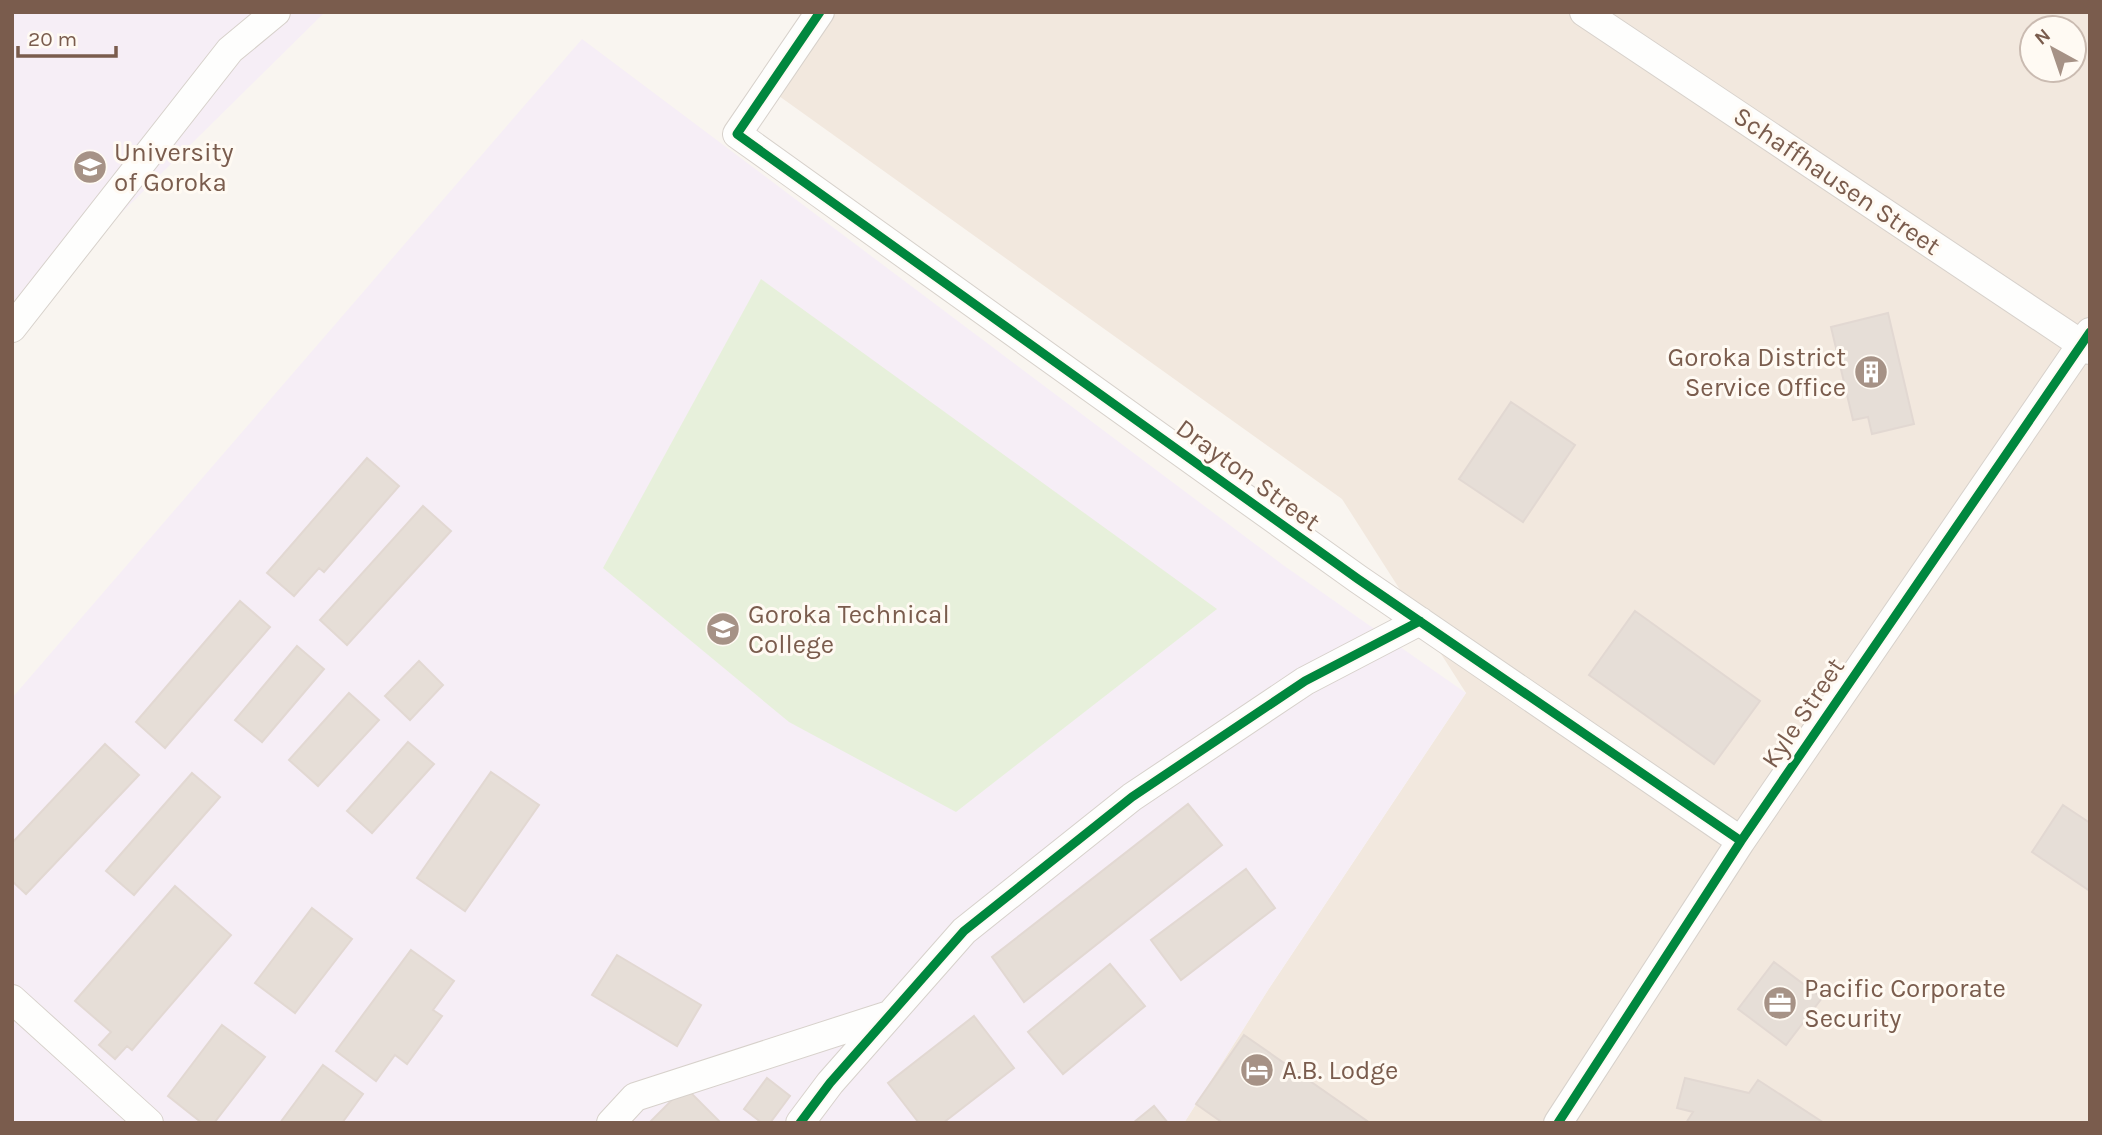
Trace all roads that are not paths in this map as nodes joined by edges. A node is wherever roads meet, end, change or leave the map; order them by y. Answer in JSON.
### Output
{"nodes":[{"id":1,"x":276,"y":12,"type":"edge"},
{"id":2,"x":820,"y":12,"type":"edge"},
{"id":3,"x":1584,"y":12,"type":"edge"},
{"id":4,"x":12,"y":328,"type":"edge"},
{"id":5,"x":2087,"y":342,"type":"edge"},
{"id":6,"x":1420,"y":621,"type":"junction"},
{"id":7,"x":1741,"y":841,"type":"junction"},
{"id":8,"x":12,"y":999,"type":"edge"},
{"id":9,"x":890,"y":1014,"type":"junction"},
{"id":10,"x":149,"y":1123,"type":"edge"},
{"id":11,"x":611,"y":1123,"type":"edge"},
{"id":12,"x":800,"y":1123,"type":"edge"},
{"id":13,"x":1558,"y":1123,"type":"edge"}],
"edges":[{"from":1,"to":4,"type":"street"},
{"from":2,"to":6,"type":"street","name":"Drayton Street"},
{"from":3,"to":5,"type":"street","name":"Schaffhausen Street"},
{"from":5,"to":7,"type":"street","name":"Kyle Street"},
{"from":6,"to":7,"type":"street","name":"Drayton Street"},
{"from":6,"to":9,"type":"street"},
{"from":7,"to":13,"type":"street","name":"Kyle Street"},
{"from":8,"to":10,"type":"street"},
{"from":9,"to":11,"type":"street"},
{"from":9,"to":12,"type":"street"}]}
